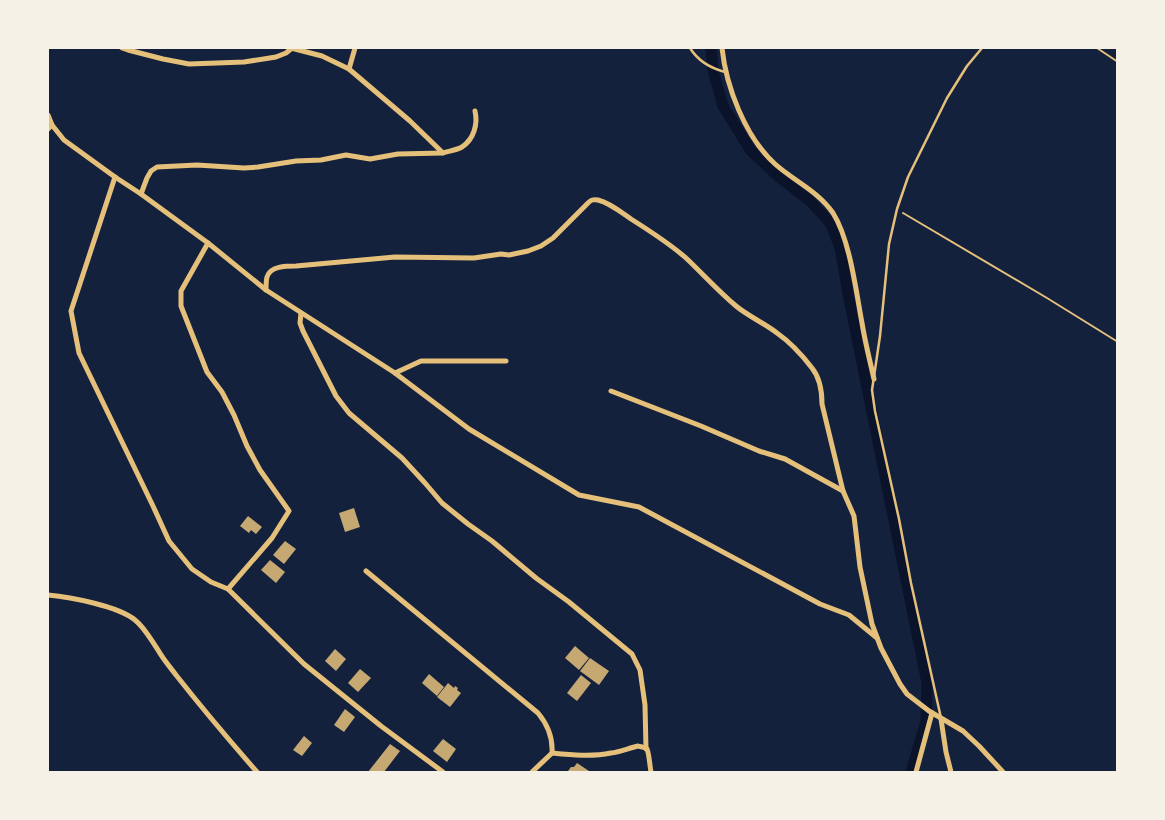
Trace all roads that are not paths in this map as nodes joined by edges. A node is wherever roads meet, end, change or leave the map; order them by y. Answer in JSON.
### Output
{"nodes":[{"id":1,"x":122,"y":48,"type":"edge"},
{"id":2,"x":292,"y":48,"type":"edge"},
{"id":3,"x":355,"y":48,"type":"edge"},
{"id":4,"x":690,"y":48,"type":"edge"},
{"id":5,"x":722,"y":48,"type":"edge"},
{"id":6,"x":982,"y":48,"type":"edge"},
{"id":7,"x":349,"y":69,"type":"junction"},
{"id":8,"x":726,"y":72,"type":"junction"},
{"id":9,"x":475,"y":111,"type":"dead end"},
{"id":10,"x":48,"y":115,"type":"edge"},
{"id":11,"x":50,"y":127,"type":"edge"},
{"id":12,"x":443,"y":152,"type":"junction"},
{"id":13,"x":115,"y":177,"type":"junction"},
{"id":14,"x":142,"y":194,"type":"junction"},
{"id":15,"x":208,"y":243,"type":"junction"},
{"id":16,"x":266,"y":290,"type":"junction"},
{"id":17,"x":301,"y":313,"type":"junction"},
{"id":18,"x":506,"y":361,"type":"dead end"},
{"id":19,"x":395,"y":373,"type":"junction"},
{"id":20,"x":874,"y":379,"type":"junction"},
{"id":21,"x":611,"y":391,"type":"dead end"},
{"id":22,"x":843,"y":492,"type":"junction"},
{"id":23,"x":366,"y":572,"type":"dead end"},
{"id":24,"x":228,"y":589,"type":"junction"},
{"id":25,"x":48,"y":594,"type":"edge"},
{"id":26,"x":878,"y":639,"type":"junction"},
{"id":27,"x":930,"y":712,"type":"junction"},
{"id":28,"x":941,"y":719,"type":"junction"},
{"id":29,"x":646,"y":749,"type":"junction"},
{"id":30,"x":552,"y":753,"type":"junction"},
{"id":31,"x":256,"y":772,"type":"edge"},
{"id":32,"x":443,"y":772,"type":"edge"},
{"id":33,"x":532,"y":772,"type":"edge"},
{"id":34,"x":650,"y":772,"type":"edge"},
{"id":35,"x":916,"y":772,"type":"edge"},
{"id":36,"x":951,"y":772,"type":"edge"},
{"id":37,"x":1003,"y":772,"type":"edge"}],
"edges":[{"from":1,"to":2,"type":"street"},
{"from":2,"to":7,"type":"street"},
{"from":3,"to":7,"type":"street"},
{"from":4,"to":8,"type":"lane"},
{"from":5,"to":8,"type":"street"},
{"from":6,"to":20,"type":"lane"},
{"from":7,"to":12,"type":"street"},
{"from":8,"to":20,"type":"street"},
{"from":9,"to":12,"type":"street"},
{"from":10,"to":11,"type":"street"},
{"from":11,"to":13,"type":"street"},
{"from":12,"to":14,"type":"street"},
{"from":13,"to":14,"type":"street"},
{"from":13,"to":24,"type":"street"},
{"from":14,"to":15,"type":"street"},
{"from":15,"to":16,"type":"street"},
{"from":15,"to":24,"type":"street"},
{"from":16,"to":17,"type":"street"},
{"from":16,"to":22,"type":"street"},
{"from":17,"to":19,"type":"street"},
{"from":17,"to":29,"type":"street"},
{"from":18,"to":19,"type":"street"},
{"from":19,"to":26,"type":"street"},
{"from":20,"to":28,"type":"lane"},
{"from":21,"to":22,"type":"street"},
{"from":22,"to":26,"type":"street"},
{"from":23,"to":30,"type":"street"},
{"from":24,"to":32,"type":"street"},
{"from":25,"to":31,"type":"street"},
{"from":26,"to":27,"type":"street"},
{"from":27,"to":28,"type":"street"},
{"from":27,"to":35,"type":"street"},
{"from":28,"to":36,"type":"street"},
{"from":28,"to":37,"type":"street"},
{"from":29,"to":30,"type":"street"},
{"from":29,"to":34,"type":"street"},
{"from":30,"to":33,"type":"street"}]}
